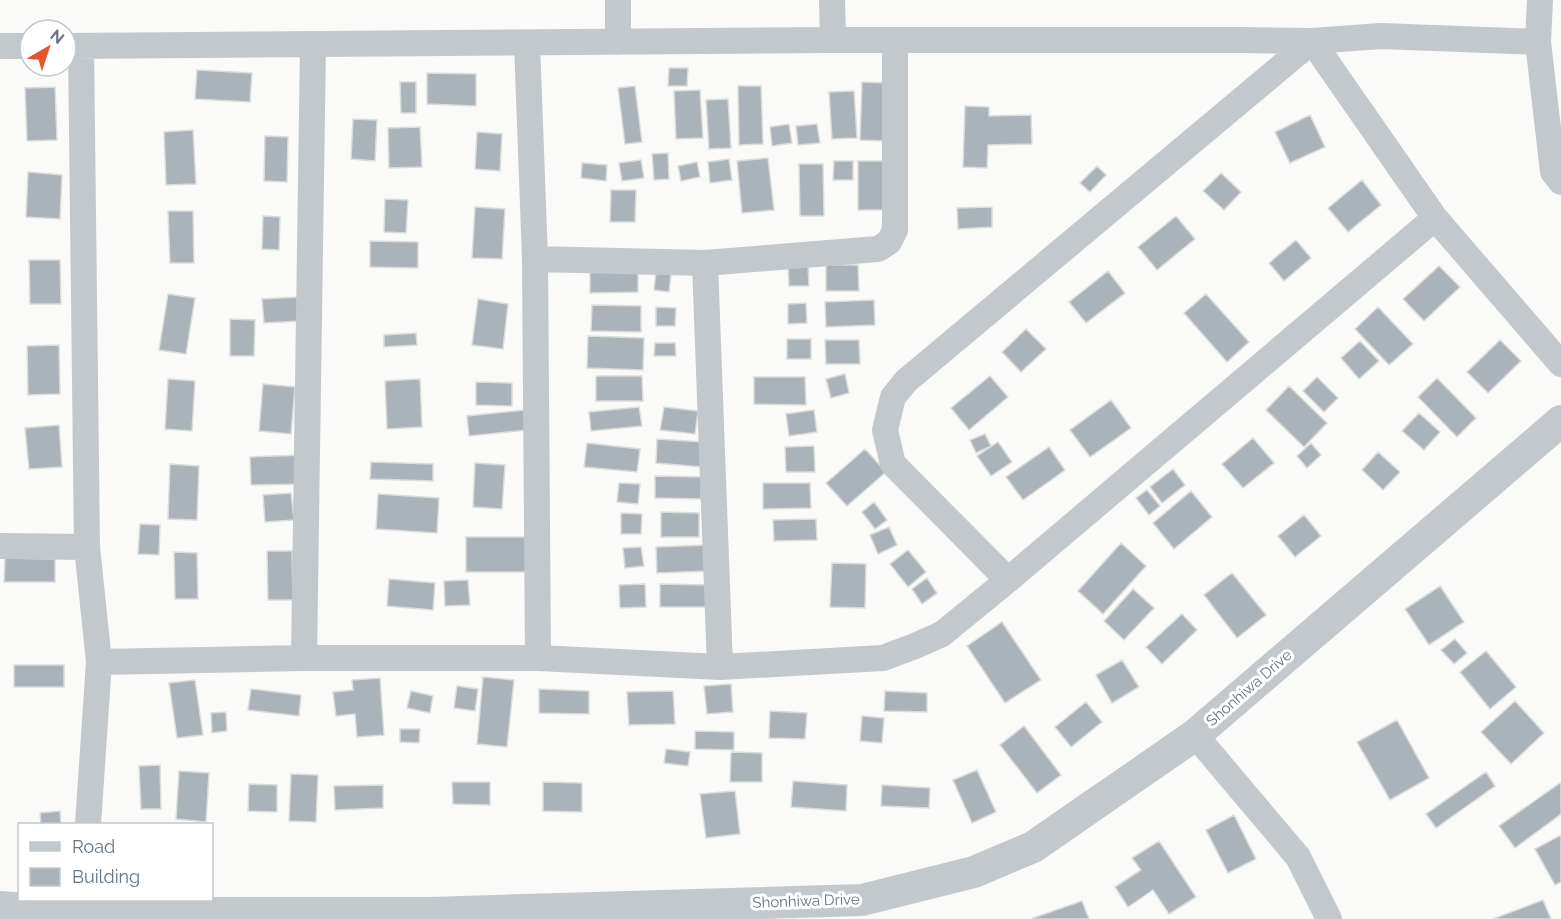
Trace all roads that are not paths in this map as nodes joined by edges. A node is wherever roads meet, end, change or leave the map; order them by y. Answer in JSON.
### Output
{"nodes":[{"id":1,"x":618,"y":0,"type":"edge"},
{"id":2,"x":832,"y":0,"type":"edge"},
{"id":3,"x":1547,"y":7,"type":"edge"},
{"id":4,"x":833,"y":40,"type":"junction"},
{"id":5,"x":896,"y":41,"type":"junction"},
{"id":6,"x":1312,"y":41,"type":"junction"},
{"id":7,"x":618,"y":42,"type":"junction"},
{"id":8,"x":1538,"y":42,"type":"junction"},
{"id":9,"x":527,"y":43,"type":"junction"},
{"id":10,"x":313,"y":44,"type":"junction"},
{"id":11,"x":0,"y":46,"type":"edge"},
{"id":12,"x":18,"y":46,"type":"edge"},
{"id":13,"x":78,"y":46,"type":"edge"},
{"id":14,"x":75,"y":78,"type":"edge"},
{"id":15,"x":1561,"y":182,"type":"edge"},
{"id":16,"x":1435,"y":218,"type":"junction"},
{"id":17,"x":534,"y":260,"type":"junction"},
{"id":18,"x":705,"y":263,"type":"junction"},
{"id":19,"x":1561,"y":364,"type":"edge"},
{"id":20,"x":1561,"y":421,"type":"edge"},
{"id":21,"x":0,"y":546,"type":"edge"},
{"id":22,"x":87,"y":547,"type":"junction"},
{"id":23,"x":1008,"y":580,"type":"junction"},
{"id":24,"x":303,"y":657,"type":"junction"},
{"id":25,"x":538,"y":658,"type":"junction"},
{"id":26,"x":99,"y":662,"type":"junction"},
{"id":27,"x":720,"y":667,"type":"junction"},
{"id":28,"x":1195,"y":735,"type":"junction"},
{"id":29,"x":88,"y":823,"type":"edge"},
{"id":30,"x":82,"y":906,"type":"edge"},
{"id":31,"x":0,"y":907,"type":"edge"},
{"id":32,"x":429,"y":916,"type":"edge"},
{"id":33,"x":1329,"y":919,"type":"edge"}],
"edges":[{"from":1,"to":7,"type":"street"},
{"from":2,"to":4,"type":"street"},
{"from":3,"to":8,"type":"street"},
{"from":4,"to":5,"type":"street"},
{"from":4,"to":7,"type":"street"},
{"from":5,"to":6,"type":"street"},
{"from":5,"to":18,"type":"street"},
{"from":6,"to":8,"type":"street"},
{"from":6,"to":16,"type":"street"},
{"from":6,"to":23,"type":"street"},
{"from":7,"to":9,"type":"street"},
{"from":8,"to":15,"type":"street"},
{"from":9,"to":10,"type":"street"},
{"from":9,"to":17,"type":"street"},
{"from":10,"to":13,"type":"street"},
{"from":10,"to":24,"type":"street"},
{"from":11,"to":12,"type":"street"},
{"from":14,"to":22,"type":"street"},
{"from":16,"to":19,"type":"street"},
{"from":16,"to":23,"type":"street"},
{"from":17,"to":18,"type":"street"},
{"from":17,"to":25,"type":"street"},
{"from":18,"to":27,"type":"street"},
{"from":20,"to":28,"type":"street","name":"Shonhiwa Drive"},
{"from":21,"to":22,"type":"street"},
{"from":22,"to":26,"type":"street"},
{"from":23,"to":27,"type":"street"},
{"from":24,"to":25,"type":"street"},
{"from":24,"to":26,"type":"street"},
{"from":25,"to":27,"type":"street"},
{"from":26,"to":29,"type":"street"},
{"from":28,"to":32,"type":"street","name":"Shonhiwa Drive"},
{"from":28,"to":33,"type":"street"},
{"from":30,"to":31,"type":"street","name":"Shonhiwa Drive"},
{"from":30,"to":32,"type":"street","name":"Shonhiwa Drive"}]}
